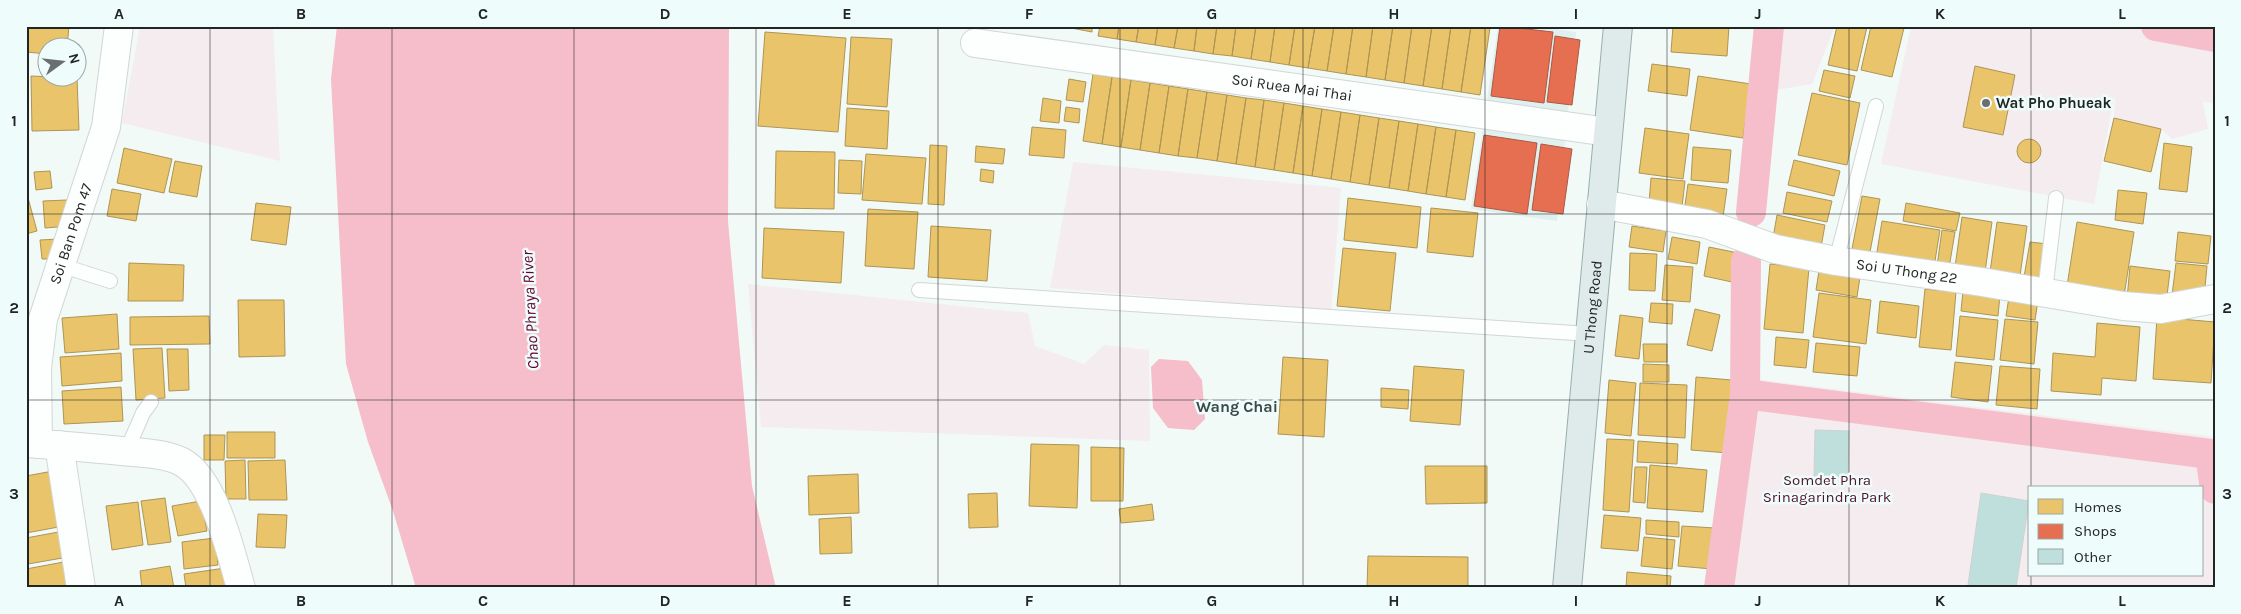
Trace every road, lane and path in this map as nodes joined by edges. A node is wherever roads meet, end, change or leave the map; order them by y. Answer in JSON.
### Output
{"nodes":[{"id":1,"x":119,"y":26,"type":"edge"},
{"id":2,"x":1618,"y":26,"type":"edge"},
{"id":3,"x":975,"y":43,"type":"dead end"},
{"id":4,"x":1876,"y":106,"type":"dead end"},
{"id":5,"x":1608,"y":132,"type":"junction"},
{"id":6,"x":2056,"y":198,"type":"dead end"},
{"id":7,"x":1602,"y":204,"type":"junction"},
{"id":8,"x":1836,"y":261,"type":"junction"},
{"id":9,"x":60,"y":265,"type":"junction"},
{"id":10,"x":110,"y":280,"type":"dead end"},
{"id":11,"x":919,"y":290,"type":"dead end"},
{"id":12,"x":2045,"y":292,"type":"junction"},
{"id":13,"x":2215,"y":299,"type":"edge"},
{"id":14,"x":1590,"y":334,"type":"junction"},
{"id":15,"x":151,"y":402,"type":"dead end"},
{"id":16,"x":41,"y":444,"type":"edge"},
{"id":17,"x":126,"y":452,"type":"junction"},
{"id":18,"x":81,"y":588,"type":"edge"},
{"id":19,"x":241,"y":588,"type":"edge"},
{"id":20,"x":1567,"y":588,"type":"edge"}],
"edges":[{"from":1,"to":9,"type":"street","name":"Soi Ban Pom 47"},
{"from":2,"to":5,"type":"main road","name":"U Thong Road"},
{"from":3,"to":5,"type":"street","name":"Soi Ruea Mai Thai"},
{"from":4,"to":8,"type":"lane"},
{"from":5,"to":7,"type":"main road","name":"U Thong Road"},
{"from":6,"to":12,"type":"lane"},
{"from":7,"to":8,"type":"street","name":"Soi U Thong 22"},
{"from":7,"to":14,"type":"main road","name":"U Thong Road"},
{"from":8,"to":12,"type":"street","name":"Soi U Thong 22"},
{"from":9,"to":10,"type":"lane"},
{"from":9,"to":16,"type":"street","name":"Soi Ban Pom 47"},
{"from":11,"to":14,"type":"lane"},
{"from":12,"to":13,"type":"street","name":"Soi U Thong 22"},
{"from":14,"to":20,"type":"main road","name":"U Thong Road"},
{"from":15,"to":17,"type":"lane"},
{"from":16,"to":17,"type":"street"},
{"from":16,"to":18,"type":"street","name":"Soi Ban Pom 47"},
{"from":17,"to":19,"type":"street"}]}
